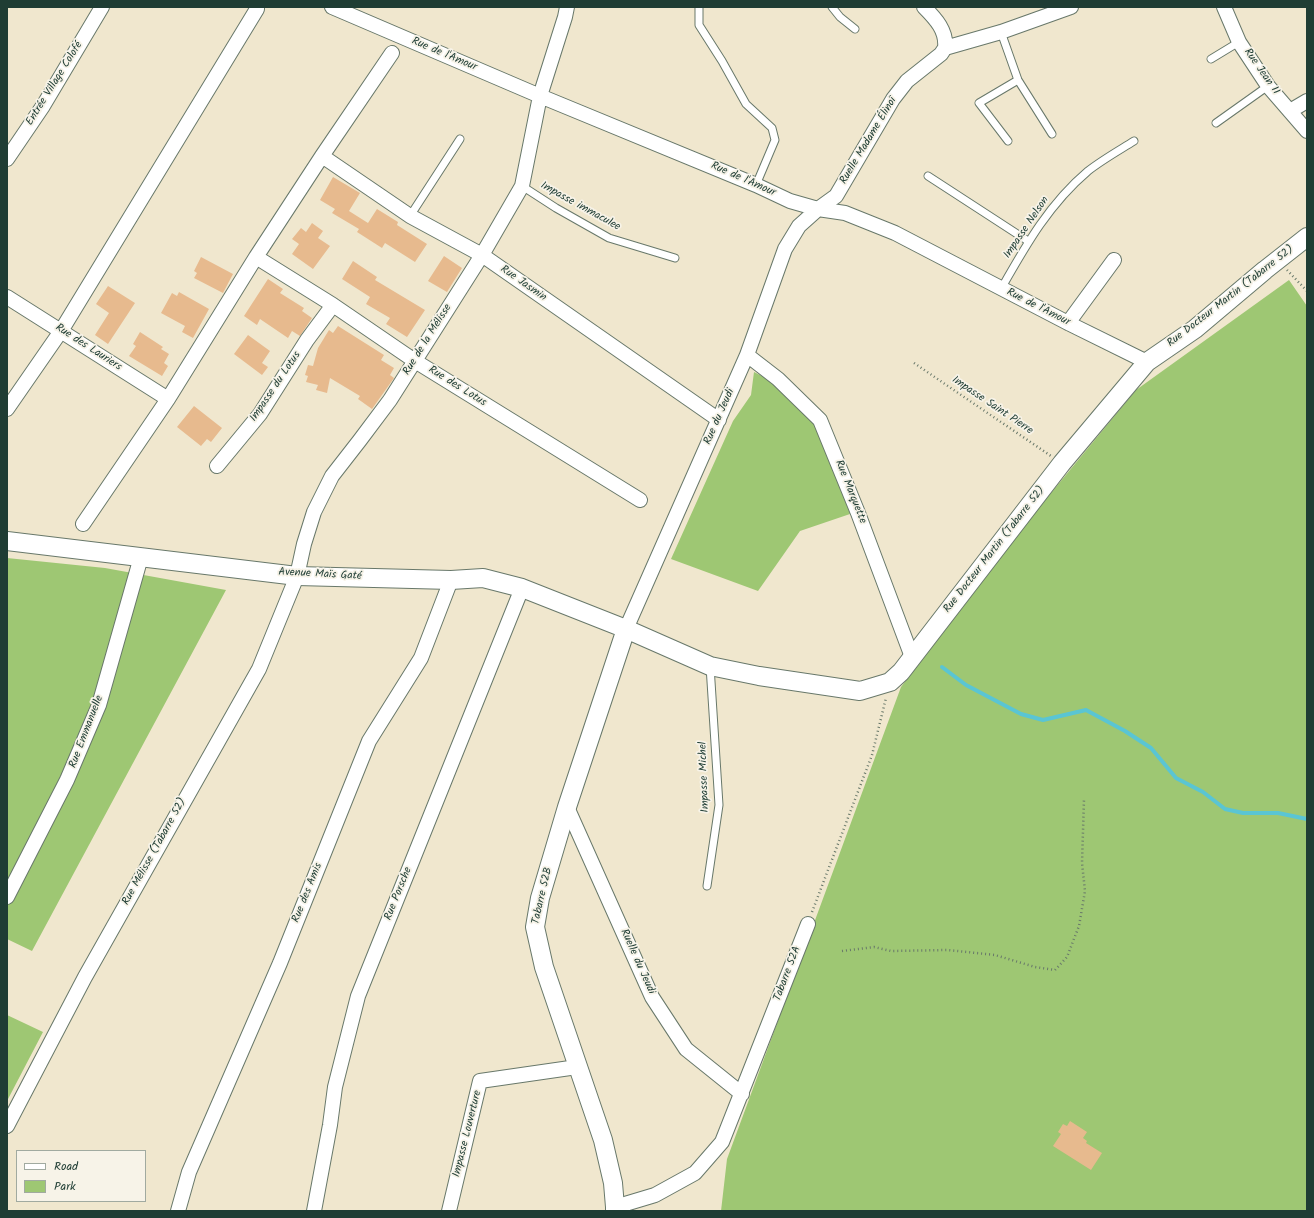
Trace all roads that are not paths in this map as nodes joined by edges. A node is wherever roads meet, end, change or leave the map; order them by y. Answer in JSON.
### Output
{"nodes":[{"id":1,"x":102,"y":7,"type":"edge"},
{"id":2,"x":332,"y":7,"type":"edge"},
{"id":3,"x":567,"y":7,"type":"edge"},
{"id":4,"x":699,"y":7,"type":"edge"},
{"id":5,"x":832,"y":7,"type":"edge"},
{"id":6,"x":924,"y":7,"type":"edge"},
{"id":7,"x":1071,"y":7,"type":"edge"},
{"id":8,"x":1224,"y":7,"type":"edge"},
{"id":9,"x":257,"y":8,"type":"dead end"},
{"id":10,"x":855,"y":29,"type":"dead end"},
{"id":11,"x":1001,"y":32,"type":"junction"},
{"id":12,"x":1240,"y":42,"type":"junction"},
{"id":13,"x":945,"y":48,"type":"junction"},
{"id":14,"x":392,"y":52,"type":"dead end"},
{"id":15,"x":1211,"y":59,"type":"dead end"},
{"id":16,"x":1018,"y":80,"type":"junction"},
{"id":17,"x":1268,"y":86,"type":"junction"},
{"id":18,"x":540,"y":96,"type":"junction"},
{"id":19,"x":1307,"y":101,"type":"edge"},
{"id":20,"x":1290,"y":111,"type":"junction"},
{"id":21,"x":1216,"y":123,"type":"dead end"},
{"id":22,"x":1307,"y":132,"type":"edge"},
{"id":23,"x":1052,"y":134,"type":"dead end"},
{"id":24,"x":460,"y":140,"type":"dead end"},
{"id":25,"x":1008,"y":141,"type":"dead end"},
{"id":26,"x":1134,"y":141,"type":"dead end"},
{"id":27,"x":322,"y":156,"type":"junction"},
{"id":28,"x":7,"y":159,"type":"edge"},
{"id":29,"x":928,"y":176,"type":"dead end"},
{"id":30,"x":756,"y":185,"type":"junction"},
{"id":31,"x":522,"y":186,"type":"junction"},
{"id":32,"x":818,"y":209,"type":"junction"},
{"id":33,"x":410,"y":216,"type":"junction"},
{"id":34,"x":1307,"y":237,"type":"edge"},
{"id":35,"x":1028,"y":241,"type":"junction"},
{"id":36,"x":482,"y":255,"type":"junction"},
{"id":37,"x":256,"y":257,"type":"junction"},
{"id":38,"x":675,"y":258,"type":"dead end"},
{"id":39,"x":1114,"y":260,"type":"dead end"},
{"id":40,"x":1001,"y":289,"type":"junction"},
{"id":41,"x":7,"y":297,"type":"edge"},
{"id":42,"x":333,"y":305,"type":"junction"},
{"id":43,"x":1068,"y":323,"type":"junction"},
{"id":44,"x":61,"y":330,"type":"junction"},
{"id":45,"x":747,"y":355,"type":"junction"},
{"id":46,"x":415,"y":361,"type":"junction"},
{"id":47,"x":1147,"y":362,"type":"junction"},
{"id":48,"x":168,"y":400,"type":"junction"},
{"id":49,"x":7,"y":409,"type":"edge"},
{"id":50,"x":719,"y":420,"type":"junction"},
{"id":51,"x":217,"y":466,"type":"dead end"},
{"id":52,"x":640,"y":500,"type":"dead end"},
{"id":53,"x":83,"y":524,"type":"dead end"},
{"id":54,"x":7,"y":541,"type":"edge"},
{"id":55,"x":141,"y":557,"type":"junction"},
{"id":56,"x":297,"y":576,"type":"junction"},
{"id":57,"x":451,"y":580,"type":"junction"},
{"id":58,"x":522,"y":588,"type":"junction"},
{"id":59,"x":626,"y":629,"type":"junction"},
{"id":60,"x":912,"y":656,"type":"junction"},
{"id":61,"x":710,"y":666,"type":"junction"},
{"id":62,"x":567,"y":807,"type":"junction"},
{"id":63,"x":707,"y":886,"type":"dead end"},
{"id":64,"x":7,"y":897,"type":"edge"},
{"id":65,"x":808,"y":924,"type":"road end"},
{"id":66,"x":577,"y":1067,"type":"junction"},
{"id":67,"x":742,"y":1094,"type":"junction"},
{"id":68,"x":7,"y":1126,"type":"edge"},
{"id":69,"x":615,"y":1209,"type":"edge"},
{"id":70,"x":178,"y":1211,"type":"edge"},
{"id":71,"x":314,"y":1211,"type":"edge"},
{"id":72,"x":449,"y":1211,"type":"edge"}],
"edges":[{"from":1,"to":28,"type":"street","name":"Entrée Village Colofé"},
{"from":2,"to":18,"type":"street","name":"Rue de l'Amour"},
{"from":3,"to":18,"type":"street","name":"Rue de la Mélisse"},
{"from":4,"to":30,"type":"lane"},
{"from":5,"to":10,"type":"lane"},
{"from":6,"to":13,"type":"street"},
{"from":7,"to":11,"type":"street","name":"Ruelle Madame Élinoï"},
{"from":8,"to":12,"type":"street","name":"Rue Jean II"},
{"from":9,"to":44,"type":"street"},
{"from":11,"to":13,"type":"street","name":"Ruelle Madame Élinoï"},
{"from":11,"to":16,"type":"lane"},
{"from":12,"to":15,"type":"lane"},
{"from":12,"to":17,"type":"street","name":"Rue Jean II"},
{"from":13,"to":32,"type":"street","name":"Ruelle Madame Élinoï"},
{"from":14,"to":27,"type":"street"},
{"from":16,"to":23,"type":"lane"},
{"from":16,"to":25,"type":"lane"},
{"from":17,"to":20,"type":"street","name":"Rue Jean II"},
{"from":17,"to":21,"type":"lane"},
{"from":18,"to":30,"type":"street","name":"Rue de l'Amour"},
{"from":18,"to":31,"type":"street","name":"Rue de la Mélisse"},
{"from":19,"to":20,"type":"street"},
{"from":20,"to":22,"type":"street","name":"Rue Jean II"},
{"from":24,"to":33,"type":"lane"},
{"from":26,"to":35,"type":"lane","name":"Impasse Nelson"},
{"from":27,"to":33,"type":"street","name":"Rue Jasmin"},
{"from":27,"to":37,"type":"street"},
{"from":29,"to":35,"type":"lane"},
{"from":30,"to":32,"type":"street","name":"Rue de l'Amour"},
{"from":31,"to":36,"type":"street","name":"Rue de la Mélisse"},
{"from":31,"to":38,"type":"lane","name":"Impasse immaculee"},
{"from":32,"to":40,"type":"street","name":"Rue de l'Amour"},
{"from":32,"to":45,"type":"street","name":"Rue du Jeudi"},
{"from":33,"to":36,"type":"street","name":"Rue Jasmin"},
{"from":34,"to":47,"type":"street","name":"Rue Docteur Martin (Tabarre 52)"},
{"from":35,"to":40,"type":"lane","name":"Impasse Nelson"},
{"from":36,"to":46,"type":"street","name":"Rue de la Mélisse"},
{"from":36,"to":50,"type":"street","name":"Rue Jasmin"},
{"from":37,"to":42,"type":"street","name":"Rue des Lotus"},
{"from":37,"to":48,"type":"street"},
{"from":39,"to":43,"type":"street"},
{"from":40,"to":43,"type":"street","name":"Rue de l'Amour"},
{"from":41,"to":44,"type":"street","name":"Rue des Lauriers"},
{"from":42,"to":46,"type":"street","name":"Rue des Lotus"},
{"from":42,"to":51,"type":"street","name":"Impasse du Lotus"},
{"from":43,"to":47,"type":"street","name":"Rue de l'Amour"},
{"from":44,"to":48,"type":"street","name":"Rue des Lauriers"},
{"from":44,"to":49,"type":"street"},
{"from":45,"to":50,"type":"street","name":"Rue du Jeudi"},
{"from":45,"to":60,"type":"street","name":"Rue Marquette"},
{"from":46,"to":52,"type":"street","name":"Rue des Lotus"},
{"from":46,"to":56,"type":"street","name":"Rue de la Mélisse"},
{"from":47,"to":60,"type":"street","name":"Rue Docteur Martin (Tabarre 52)"},
{"from":48,"to":53,"type":"street"},
{"from":50,"to":59,"type":"street","name":"Rue du Jeudi"},
{"from":54,"to":55,"type":"street","name":"Avenue Maïs Gaté"},
{"from":55,"to":56,"type":"street","name":"Avenue Maïs Gaté"},
{"from":55,"to":64,"type":"street","name":"Rue Emmanuelle"},
{"from":56,"to":57,"type":"street","name":"Avenue Maïs Gaté"},
{"from":56,"to":68,"type":"street","name":"Rue Mélisse (Tabarre 52)"},
{"from":57,"to":58,"type":"street","name":"Avenue Maïs Gaté"},
{"from":57,"to":70,"type":"street","name":"Rue des Amis"},
{"from":58,"to":59,"type":"street","name":"Avenue Maïs Gaté"},
{"from":58,"to":71,"type":"street","name":"Rue Porsche"},
{"from":59,"to":61,"type":"street","name":"Rue Docteur Martin (Tabarre 52)"},
{"from":59,"to":62,"type":"street","name":"Tabarre 52B"},
{"from":60,"to":61,"type":"street","name":"Rue Docteur Martin (Tabarre 52)"},
{"from":61,"to":63,"type":"lane","name":"Impasse Michel"},
{"from":62,"to":66,"type":"street","name":"Tabarre 52B"},
{"from":62,"to":67,"type":"street","name":"Ruelle du Jeudi"},
{"from":65,"to":67,"type":"street","name":"Tabarre 52A"},
{"from":66,"to":69,"type":"street","name":"Tabarre 52B"},
{"from":66,"to":72,"type":"street","name":"Impasse Louverture"},
{"from":67,"to":69,"type":"street","name":"Tabarre 52A"}]}
